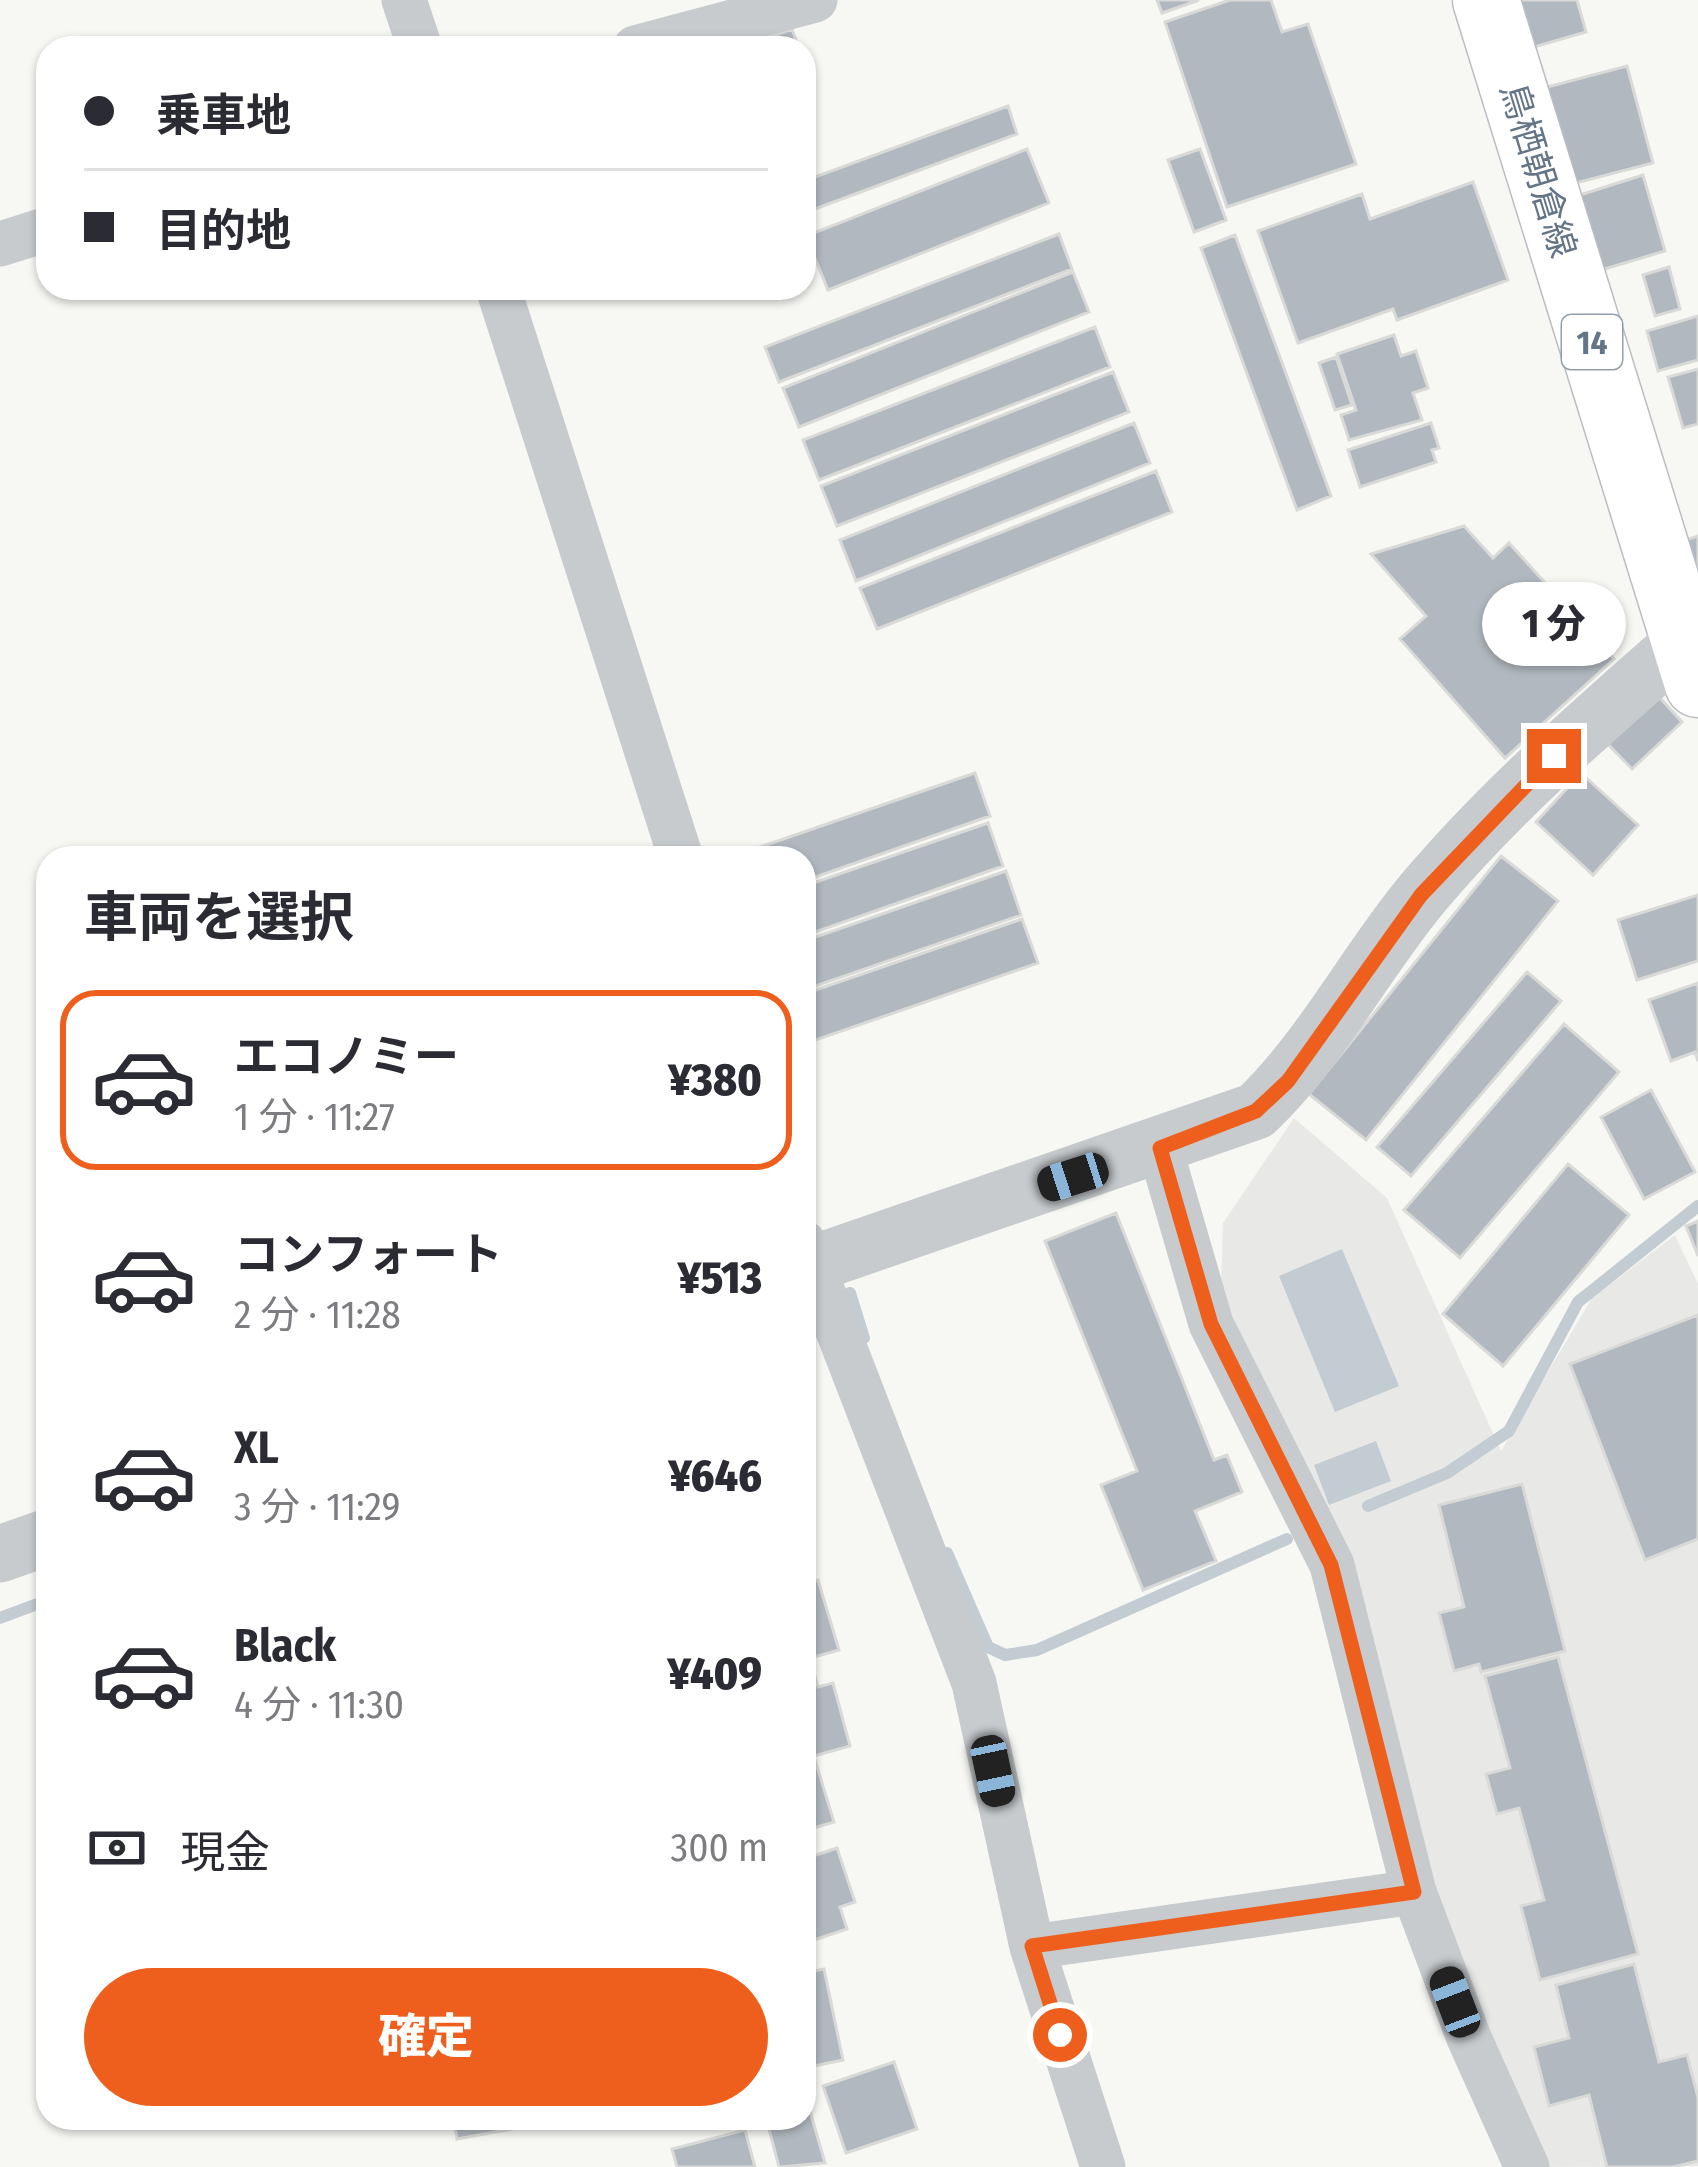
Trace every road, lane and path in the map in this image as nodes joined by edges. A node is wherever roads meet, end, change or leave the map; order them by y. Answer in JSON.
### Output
{"nodes":[{"id":1,"x":404,"y":0,"type":"edge"},
{"id":2,"x":815,"y":0,"type":"edge"},
{"id":3,"x":1486,"y":0,"type":"edge"},
{"id":4,"x":725,"y":10,"type":"edge"},
{"id":5,"x":416,"y":36,"type":"edge"},
{"id":6,"x":663,"y":36,"type":"edge"},
{"id":7,"x":36,"y":233,"type":"edge"},
{"id":8,"x":0,"y":244,"type":"edge"},
{"id":9,"x":502,"y":300,"type":"edge"},
{"id":10,"x":1691,"y":662,"type":"edge"},
{"id":11,"x":677,"y":846,"type":"edge"},
{"id":12,"x":1160,"y":1148,"type":"junction"},
{"id":13,"x":816,"y":1255,"type":"edge"},
{"id":14,"x":816,"y":1283,"type":"edge"},
{"id":15,"x":36,"y":1541,"type":"edge"},
{"id":16,"x":0,"y":1554,"type":"edge"},
{"id":17,"x":1414,"y":1892,"type":"junction"},
{"id":18,"x":1032,"y":1946,"type":"junction"},
{"id":19,"x":1103,"y":2167,"type":"edge"},
{"id":20,"x":1528,"y":2167,"type":"edge"}],
"edges":[{"from":1,"to":5,"type":"street"},
{"from":2,"to":4,"type":"street"},
{"from":3,"to":10,"type":"main road","name":"鳥栖朝倉線","number":"14"},
{"from":4,"to":6,"type":"street"},
{"from":7,"to":8,"type":"street"},
{"from":9,"to":11,"type":"street"},
{"from":10,"to":12,"type":"street"},
{"from":12,"to":13,"type":"street"},
{"from":12,"to":17,"type":"street"},
{"from":14,"to":18,"type":"street"},
{"from":15,"to":16,"type":"street"},
{"from":17,"to":18,"type":"street"},
{"from":17,"to":20,"type":"street"},
{"from":18,"to":19,"type":"street"}]}
